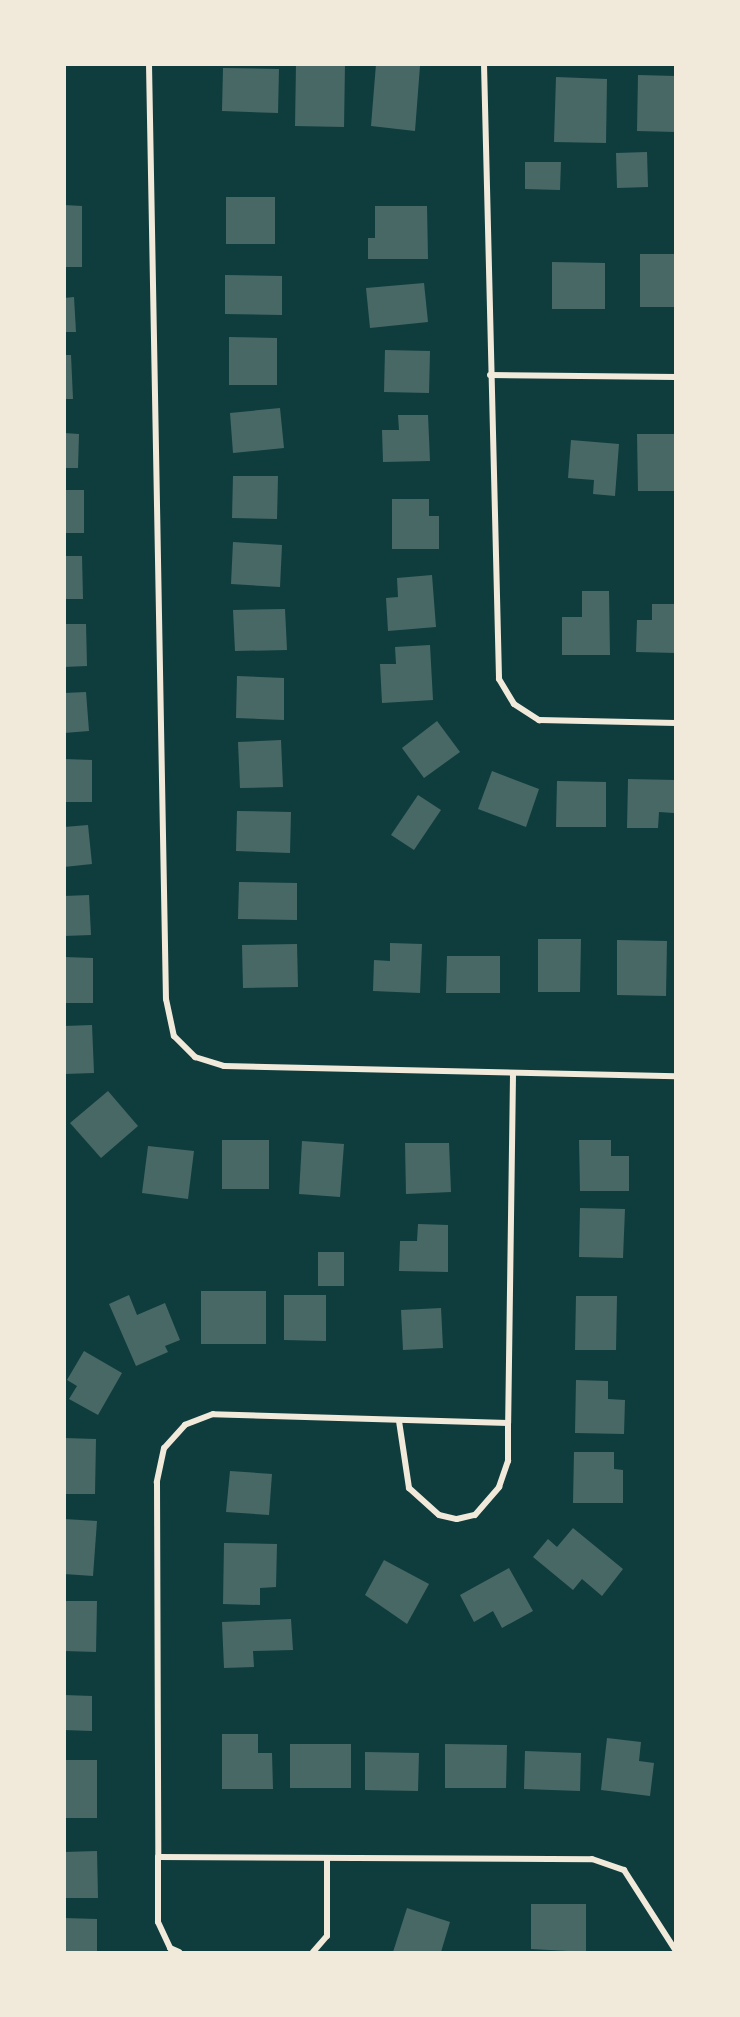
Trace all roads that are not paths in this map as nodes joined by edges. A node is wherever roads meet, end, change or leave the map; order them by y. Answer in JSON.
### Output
{"nodes":[{"id":1,"x":149,"y":64,"type":"edge"},
{"id":2,"x":483,"y":64,"type":"edge"},
{"id":3,"x":490,"y":375,"type":"junction"},
{"id":4,"x":675,"y":377,"type":"edge"},
{"id":5,"x":675,"y":723,"type":"edge"},
{"id":6,"x":513,"y":1075,"type":"junction"},
{"id":7,"x":675,"y":1076,"type":"edge"},
{"id":8,"x":399,"y":1421,"type":"junction"},
{"id":9,"x":508,"y":1423,"type":"junction"},
{"id":10,"x":158,"y":1857,"type":"junction"},
{"id":11,"x":327,"y":1860,"type":"junction"},
{"id":12,"x":675,"y":1951,"type":"edge"},
{"id":13,"x":179,"y":1953,"type":"edge"},
{"id":14,"x":313,"y":1953,"type":"edge"}],
"edges":[{"from":1,"to":6,"type":"street"},
{"from":2,"to":3,"type":"street"},
{"from":3,"to":4,"type":"street"},
{"from":3,"to":5,"type":"street"},
{"from":6,"to":7,"type":"street"},
{"from":6,"to":9,"type":"street"},
{"from":8,"to":9,"type":"street"},
{"from":8,"to":9,"type":"street"},
{"from":8,"to":10,"type":"street"},
{"from":10,"to":11,"type":"street"},
{"from":10,"to":13,"type":"street"},
{"from":11,"to":12,"type":"street"},
{"from":11,"to":14,"type":"street"}]}
